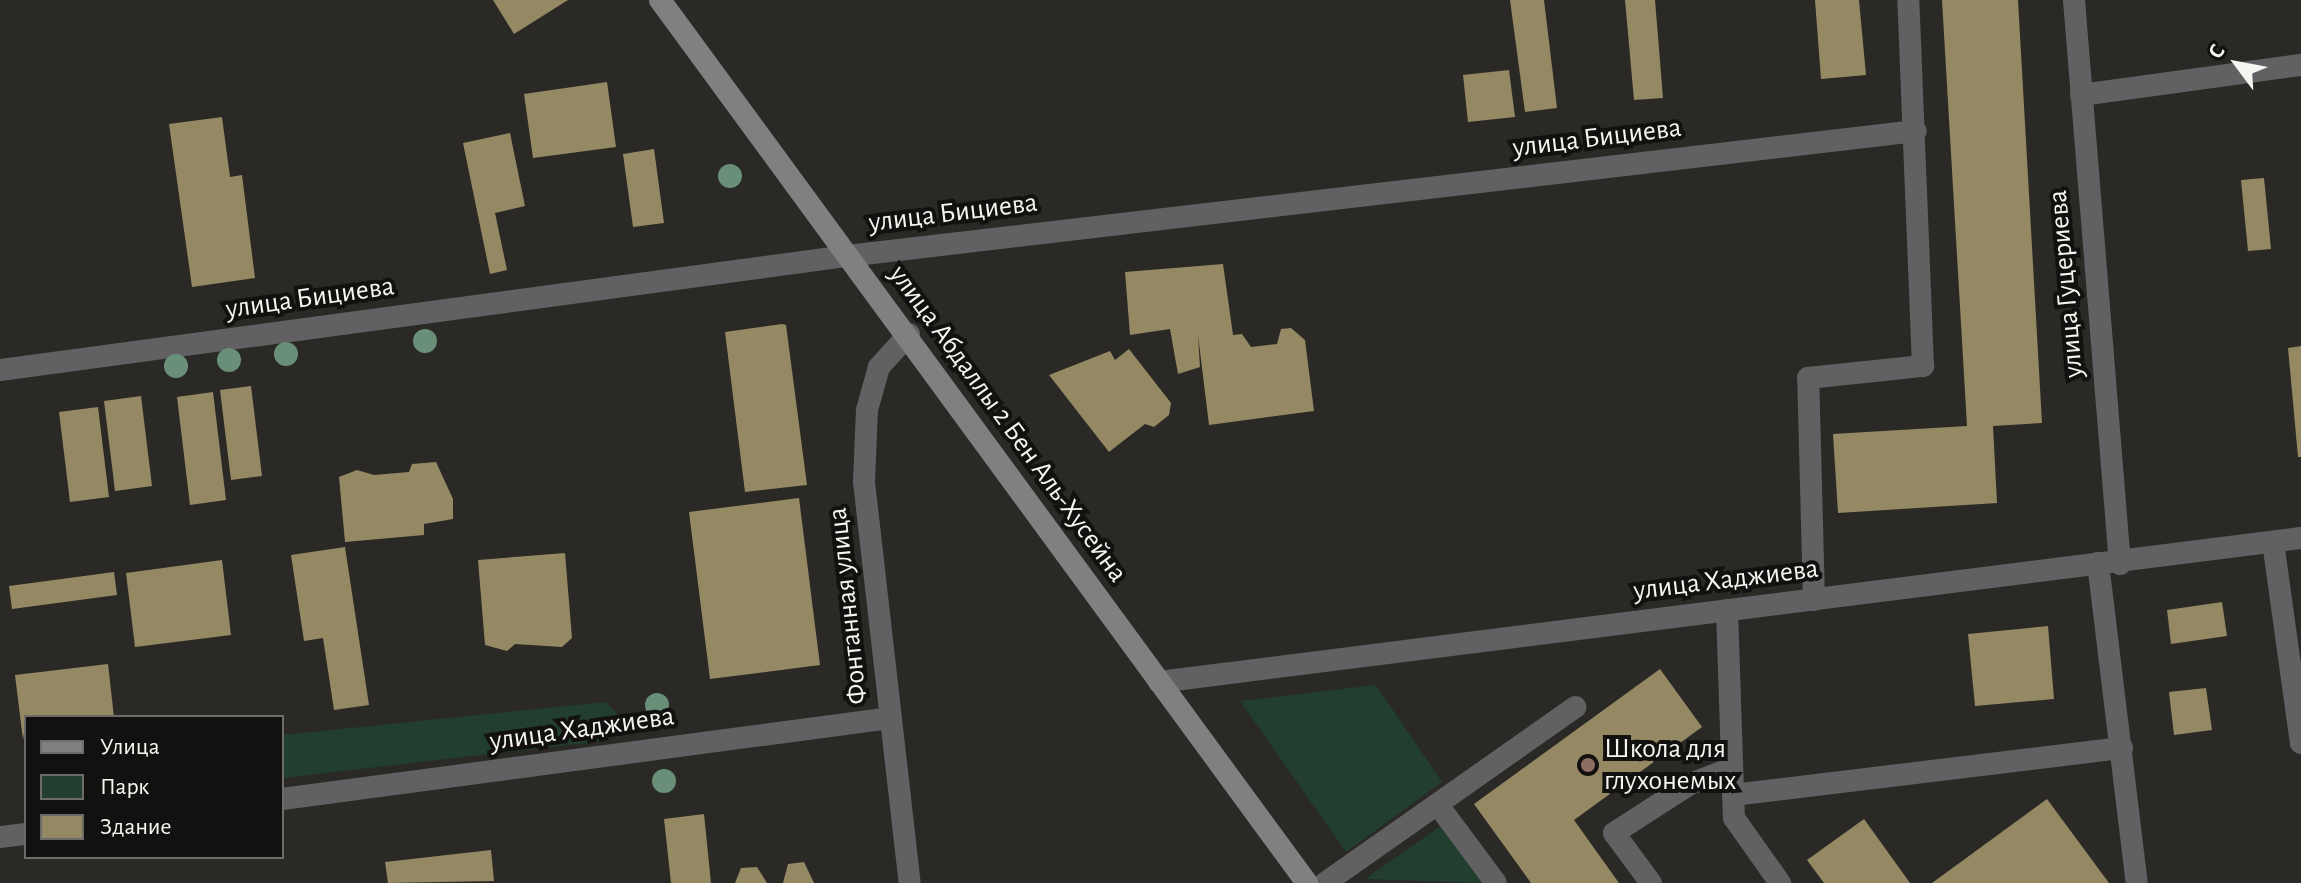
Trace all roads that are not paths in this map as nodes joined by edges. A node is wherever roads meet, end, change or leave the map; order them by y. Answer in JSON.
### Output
{"nodes":[{"id":1,"x":660,"y":0,"type":"edge"},
{"id":2,"x":1908,"y":0,"type":"edge"},
{"id":3,"x":2074,"y":0,"type":"edge"},
{"id":4,"x":2301,"y":65,"type":"edge"},
{"id":5,"x":2081,"y":95,"type":"junction"},
{"id":6,"x":1916,"y":131,"type":"junction"},
{"id":7,"x":847,"y":256,"type":"junction"},
{"id":8,"x":909,"y":334,"type":"junction"},
{"id":9,"x":0,"y":370,"type":"edge"},
{"id":10,"x":2301,"y":538,"type":"edge"},
{"id":11,"x":2273,"y":542,"type":"junction"},
{"id":12,"x":2109,"y":564,"type":"junction"},
{"id":13,"x":1814,"y":600,"type":"junction"},
{"id":14,"x":1727,"y":610,"type":"junction"},
{"id":15,"x":1159,"y":682,"type":"junction"},
{"id":16,"x":1575,"y":707,"type":"dead end"},
{"id":17,"x":890,"y":718,"type":"junction"},
{"id":18,"x":2301,"y":743,"type":"edge"},
{"id":19,"x":2122,"y":748,"type":"junction"},
{"id":20,"x":1732,"y":768,"type":"junction"},
{"id":21,"x":1733,"y":795,"type":"junction"},
{"id":22,"x":284,"y":799,"type":"edge"},
{"id":23,"x":1438,"y":805,"type":"junction"},
{"id":24,"x":24,"y":834,"type":"edge"},
{"id":25,"x":0,"y":837,"type":"edge"},
{"id":26,"x":910,"y":883,"type":"edge"},
{"id":27,"x":1307,"y":883,"type":"edge"},
{"id":28,"x":1325,"y":883,"type":"edge"},
{"id":29,"x":1496,"y":883,"type":"edge"},
{"id":30,"x":1651,"y":883,"type":"edge"},
{"id":31,"x":1780,"y":883,"type":"edge"},
{"id":32,"x":2137,"y":883,"type":"edge"}],
"edges":[{"from":1,"to":7,"type":"main road","name":"улица Абдаллы 2 Бен Аль-Хусейна"},
{"from":2,"to":6,"type":"street"},
{"from":3,"to":5,"type":"street","name":"улица Гуцериева"},
{"from":4,"to":5,"type":"street"},
{"from":5,"to":12,"type":"street","name":"улица Гуцериева"},
{"from":6,"to":7,"type":"street","name":"улица Бициева"},
{"from":6,"to":13,"type":"street"},
{"from":7,"to":8,"type":"main road","name":"улица Абдаллы 2 Бен Аль-Хусейна"},
{"from":7,"to":9,"type":"street","name":"улица Бициева"},
{"from":8,"to":15,"type":"main road","name":"улица Абдаллы 2 Бен Аль-Хусейна"},
{"from":8,"to":17,"type":"street","name":"Фонтанная улица"},
{"from":10,"to":11,"type":"street","name":"улица Хаджиева"},
{"from":11,"to":12,"type":"street","name":"улица Хаджиева"},
{"from":11,"to":18,"type":"street"},
{"from":12,"to":13,"type":"street","name":"улица Хаджиева"},
{"from":12,"to":19,"type":"street","name":"улица Гуцериева"},
{"from":13,"to":14,"type":"street","name":"улица Хаджиева"},
{"from":14,"to":15,"type":"street","name":"улица Хаджиева"},
{"from":14,"to":20,"type":"street"},
{"from":15,"to":27,"type":"main road","name":"улица Абдаллы 2 Бен Аль-Хусейна"},
{"from":16,"to":23,"type":"street"},
{"from":17,"to":22,"type":"street","name":"улица Хаджиева"},
{"from":17,"to":26,"type":"street","name":"Фонтанная улица"},
{"from":19,"to":21,"type":"street"},
{"from":19,"to":32,"type":"street","name":"улица Гуцериева"},
{"from":20,"to":21,"type":"street"},
{"from":20,"to":30,"type":"street"},
{"from":21,"to":31,"type":"street"},
{"from":23,"to":28,"type":"street"},
{"from":23,"to":29,"type":"street"},
{"from":24,"to":25,"type":"street"}]}
